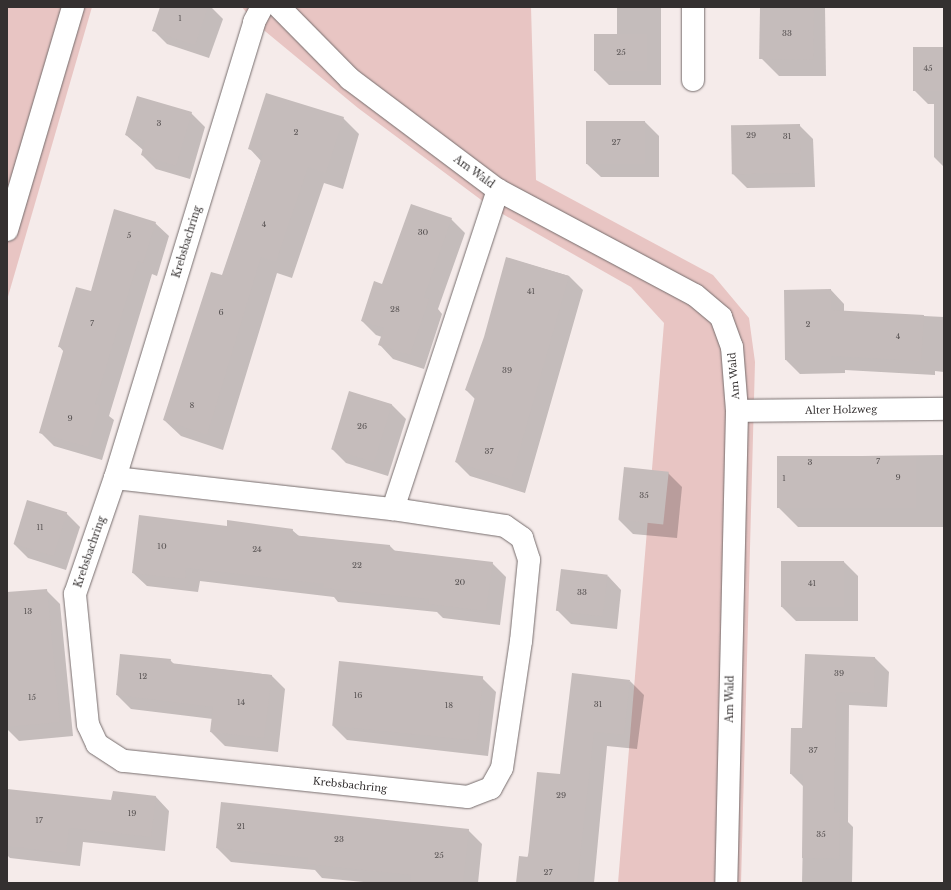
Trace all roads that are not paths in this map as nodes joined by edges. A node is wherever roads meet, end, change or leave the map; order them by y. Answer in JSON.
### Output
{"nodes":[{"id":1,"x":73,"y":7,"type":"edge"},
{"id":2,"x":262,"y":7,"type":"edge"},
{"id":3,"x":279,"y":7,"type":"edge"},
{"id":4,"x":693,"y":7,"type":"edge"},
{"id":5,"x":693,"y":80,"type":"dead end"},
{"id":6,"x":498,"y":190,"type":"junction"},
{"id":7,"x":7,"y":230,"type":"edge"},
{"id":8,"x":944,"y":409,"type":"edge"},
{"id":9,"x":737,"y":411,"type":"junction"},
{"id":10,"x":115,"y":478,"type":"junction"},
{"id":11,"x":393,"y":510,"type":"junction"},
{"id":12,"x":726,"y":883,"type":"edge"}],
"edges":[{"from":1,"to":7,"type":"street"},
{"from":2,"to":10,"type":"street","name":"Krebsbachring"},
{"from":3,"to":6,"type":"street","name":"Am Wald"},
{"from":4,"to":5,"type":"street"},
{"from":6,"to":9,"type":"street","name":"Am Wald"},
{"from":6,"to":11,"type":"street"},
{"from":8,"to":9,"type":"street","name":"Alter Holzweg"},
{"from":9,"to":12,"type":"street","name":"Am Wald"},
{"from":10,"to":11,"type":"street","name":"Krebsbachring"},
{"from":10,"to":11,"type":"street","name":"Krebsbachring"}]}
